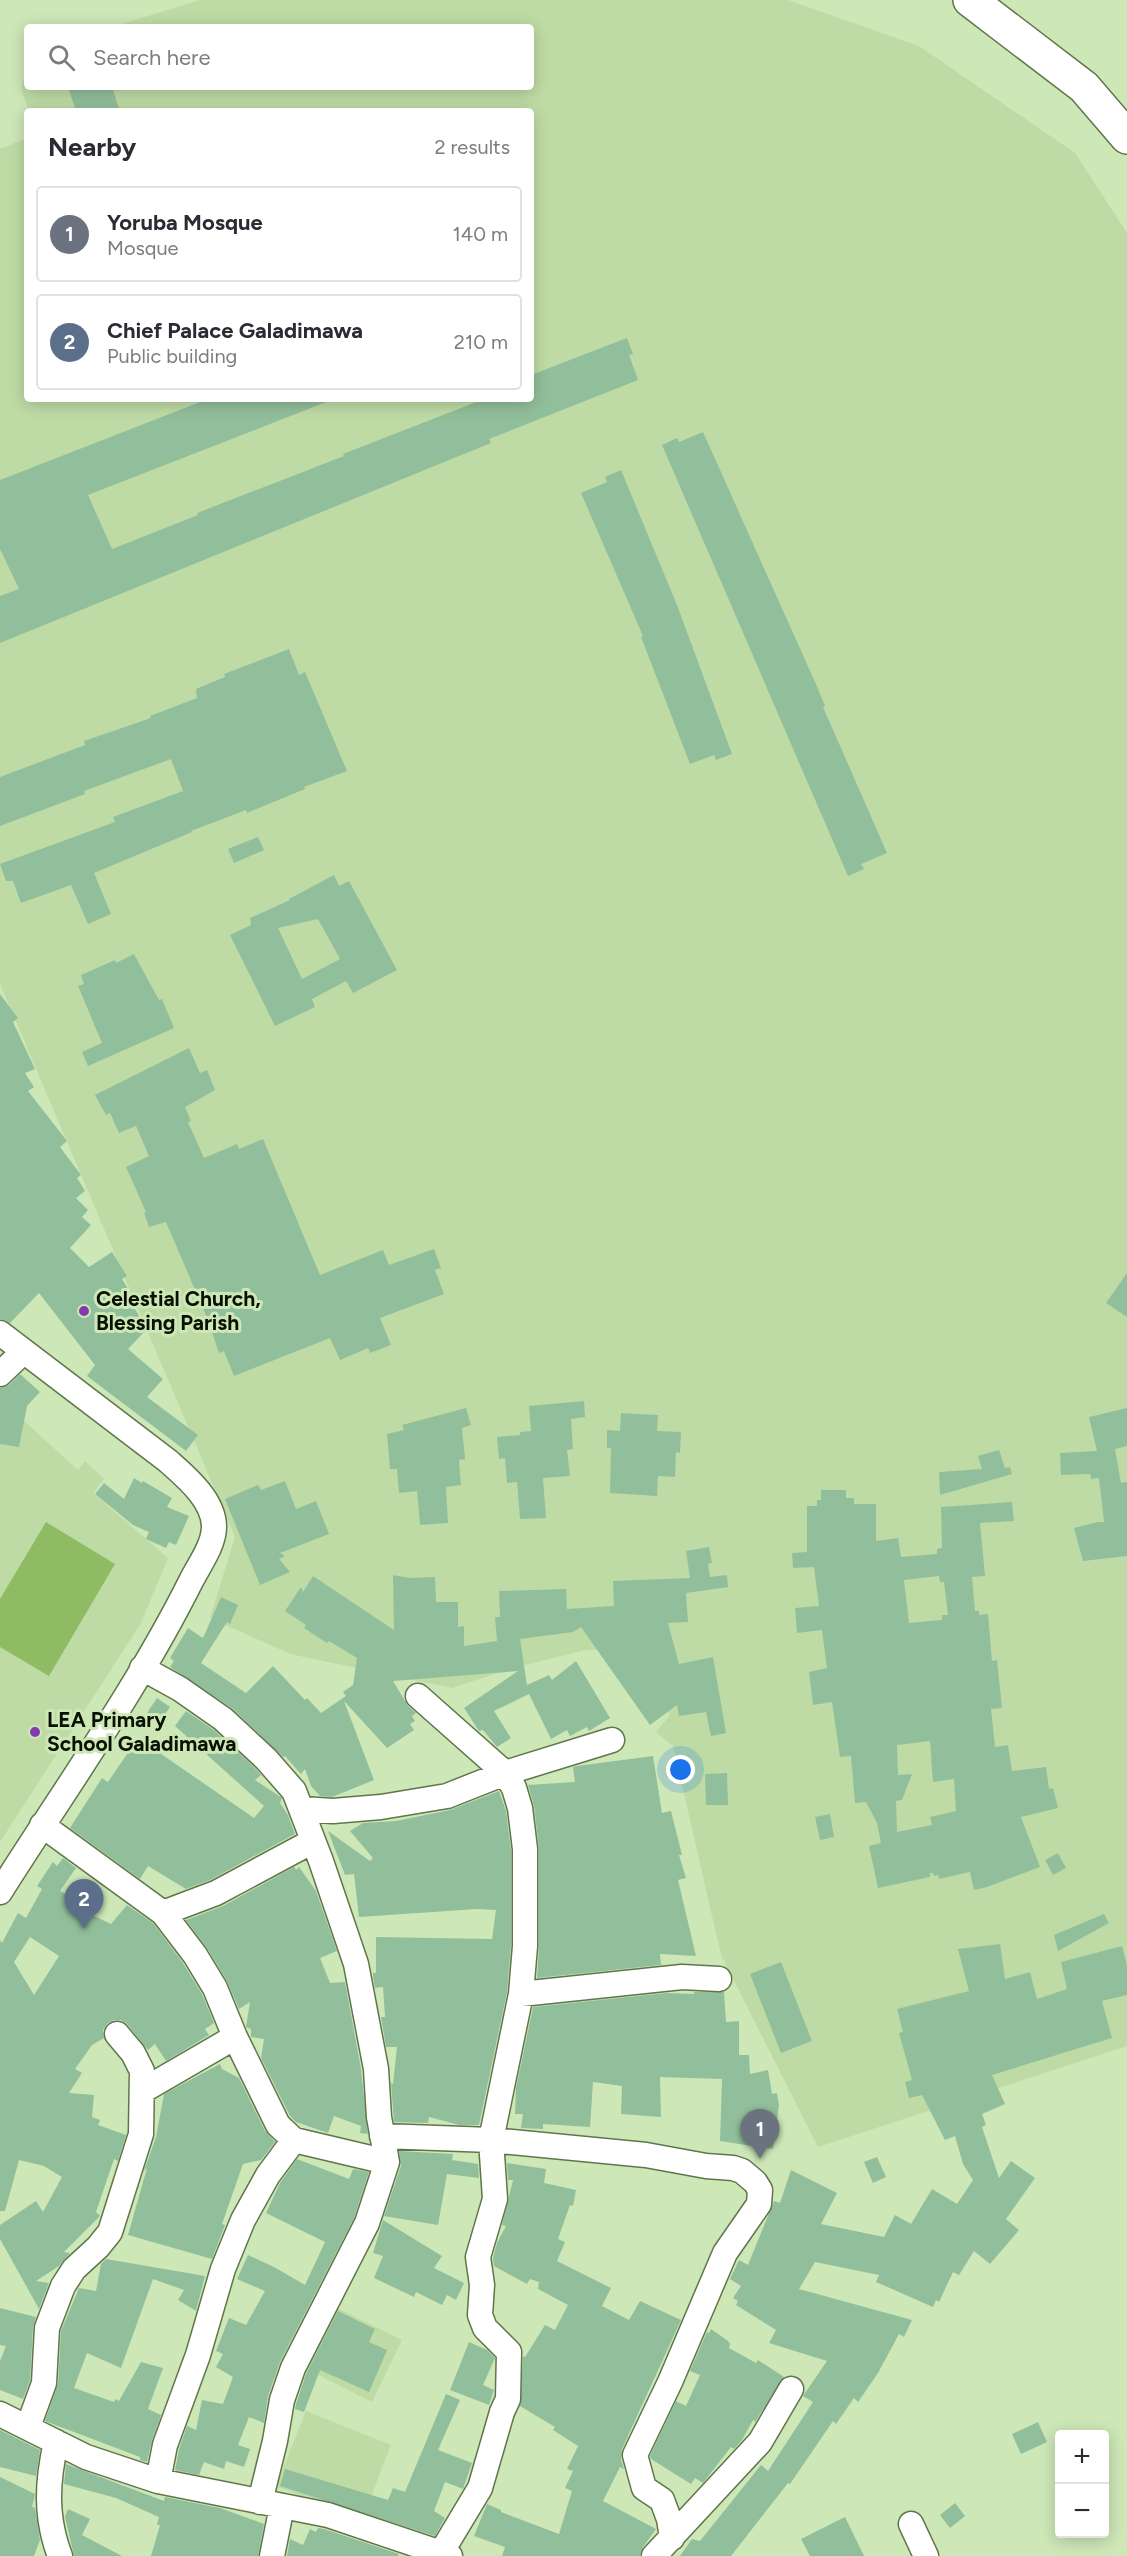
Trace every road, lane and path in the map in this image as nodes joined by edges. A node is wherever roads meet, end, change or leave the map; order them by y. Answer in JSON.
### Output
{"nodes":[{"id":1,"x":970,"y":0,"type":"edge"},
{"id":2,"x":1127,"y":137,"type":"edge"},
{"id":3,"x":0,"y":1333,"type":"edge"},
{"id":4,"x":23,"y":1352,"type":"junction"},
{"id":5,"x":0,"y":1374,"type":"edge"},
{"id":6,"x":142,"y":1668,"type":"junction"},
{"id":7,"x":418,"y":1696,"type":"dead end"},
{"id":8,"x":612,"y":1740,"type":"dead end"},
{"id":9,"x":505,"y":1773,"type":"junction"},
{"id":10,"x":302,"y":1809,"type":"junction"},
{"id":11,"x":42,"y":1825,"type":"junction"},
{"id":12,"x":313,"y":1841,"type":"junction"},
{"id":13,"x":0,"y":1892,"type":"edge"},
{"id":14,"x":163,"y":1913,"type":"junction"},
{"id":15,"x":719,"y":1979,"type":"dead end"},
{"id":16,"x":521,"y":1994,"type":"junction"},
{"id":17,"x":117,"y":2034,"type":"dead end"},
{"id":18,"x":235,"y":2037,"type":"junction"},
{"id":19,"x":142,"y":2091,"type":"junction"},
{"id":20,"x":381,"y":2136,"type":"junction"},
{"id":21,"x":294,"y":2140,"type":"junction"},
{"id":22,"x":491,"y":2140,"type":"junction"},
{"id":23,"x":387,"y":2162,"type":"junction"},
{"id":24,"x":791,"y":2389,"type":"dead end"},
{"id":25,"x":0,"y":2414,"type":"edge"},
{"id":26,"x":28,"y":2427,"type":"junction"},
{"id":27,"x":56,"y":2442,"type":"junction"},
{"id":28,"x":158,"y":2481,"type":"junction"},
{"id":29,"x":271,"y":2504,"type":"junction"},
{"id":30,"x":911,"y":2524,"type":"dead end"},
{"id":31,"x":672,"y":2538,"type":"junction"},
{"id":32,"x":445,"y":2555,"type":"edge"},
{"id":33,"x":60,"y":2556,"type":"edge"},
{"id":34,"x":272,"y":2556,"type":"edge"},
{"id":35,"x":654,"y":2556,"type":"edge"},
{"id":36,"x":926,"y":2556,"type":"edge"}],
"edges":[{"from":1,"to":2,"type":"main road"},
{"from":3,"to":4,"type":"street"},
{"from":4,"to":5,"type":"street"},
{"from":4,"to":6,"type":"street"},
{"from":6,"to":10,"type":"street"},
{"from":6,"to":11,"type":"street"},
{"from":7,"to":9,"type":"street"},
{"from":8,"to":9,"type":"street"},
{"from":9,"to":10,"type":"street"},
{"from":9,"to":16,"type":"street"},
{"from":10,"to":12,"type":"street"},
{"from":11,"to":13,"type":"street"},
{"from":11,"to":14,"type":"street"},
{"from":12,"to":14,"type":"street"},
{"from":12,"to":20,"type":"street"},
{"from":14,"to":18,"type":"street"},
{"from":15,"to":16,"type":"street"},
{"from":16,"to":22,"type":"street"},
{"from":17,"to":19,"type":"street"},
{"from":18,"to":19,"type":"street"},
{"from":18,"to":21,"type":"street"},
{"from":19,"to":26,"type":"street"},
{"from":20,"to":22,"type":"street"},
{"from":20,"to":23,"type":"street"},
{"from":21,"to":23,"type":"street"},
{"from":21,"to":28,"type":"street"},
{"from":22,"to":31,"type":"street"},
{"from":22,"to":32,"type":"street"},
{"from":23,"to":29,"type":"street"},
{"from":24,"to":31,"type":"street"},
{"from":25,"to":26,"type":"street"},
{"from":26,"to":27,"type":"street"},
{"from":27,"to":28,"type":"street"},
{"from":27,"to":33,"type":"street"},
{"from":28,"to":29,"type":"street"},
{"from":29,"to":32,"type":"street"},
{"from":29,"to":34,"type":"street"},
{"from":30,"to":36,"type":"street"},
{"from":31,"to":35,"type":"street"}]}
